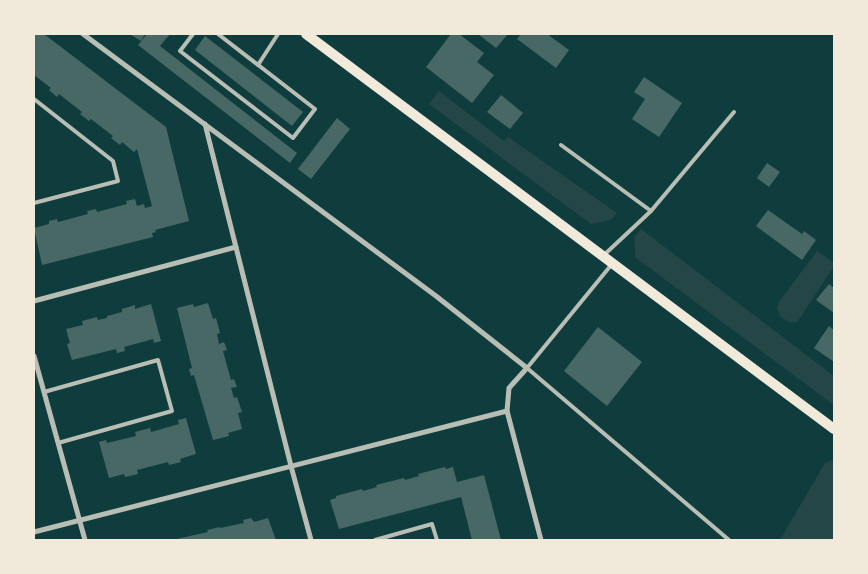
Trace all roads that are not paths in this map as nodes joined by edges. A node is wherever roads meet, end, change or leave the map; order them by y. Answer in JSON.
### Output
{"nodes":[{"id":1,"x":83,"y":34,"type":"edge"},
{"id":2,"x":193,"y":34,"type":"edge"},
{"id":3,"x":218,"y":34,"type":"edge"},
{"id":4,"x":278,"y":34,"type":"edge"},
{"id":5,"x":306,"y":34,"type":"edge"},
{"id":6,"x":258,"y":65,"type":"junction"},
{"id":7,"x":34,"y":99,"type":"edge"},
{"id":8,"x":734,"y":112,"type":"dead end"},
{"id":9,"x":205,"y":124,"type":"junction"},
{"id":10,"x":561,"y":145,"type":"dead end"},
{"id":11,"x":34,"y":202,"type":"edge"},
{"id":12,"x":651,"y":211,"type":"junction"},
{"id":13,"x":236,"y":247,"type":"junction"},
{"id":14,"x":604,"y":256,"type":"junction"},
{"id":15,"x":614,"y":263,"type":"junction"},
{"id":16,"x":34,"y":301,"type":"edge"},
{"id":17,"x":34,"y":356,"type":"edge"},
{"id":18,"x":527,"y":368,"type":"junction"},
{"id":19,"x":44,"y":392,"type":"junction"},
{"id":20,"x":507,"y":411,"type":"junction"},
{"id":21,"x":834,"y":429,"type":"edge"},
{"id":22,"x":58,"y":442,"type":"junction"},
{"id":23,"x":291,"y":466,"type":"junction"},
{"id":24,"x":80,"y":520,"type":"junction"},
{"id":25,"x":34,"y":532,"type":"edge"},
{"id":26,"x":85,"y":540,"type":"edge"},
{"id":27,"x":311,"y":540,"type":"edge"},
{"id":28,"x":375,"y":540,"type":"edge"},
{"id":29,"x":437,"y":540,"type":"edge"},
{"id":30,"x":541,"y":540,"type":"edge"},
{"id":31,"x":729,"y":540,"type":"edge"}],
"edges":[{"from":1,"to":9,"type":"street"},
{"from":2,"to":6,"type":"lane"},
{"from":3,"to":6,"type":"lane"},
{"from":4,"to":6,"type":"lane"},
{"from":5,"to":14,"type":"main road"},
{"from":7,"to":11,"type":"lane"},
{"from":8,"to":12,"type":"lane"},
{"from":9,"to":13,"type":"street"},
{"from":9,"to":18,"type":"street"},
{"from":10,"to":12,"type":"lane"},
{"from":12,"to":14,"type":"lane"},
{"from":13,"to":16,"type":"street"},
{"from":13,"to":23,"type":"street"},
{"from":14,"to":15,"type":"main road"},
{"from":15,"to":18,"type":"lane"},
{"from":15,"to":21,"type":"main road"},
{"from":17,"to":19,"type":"street"},
{"from":18,"to":20,"type":"street"},
{"from":18,"to":31,"type":"lane"},
{"from":19,"to":22,"type":"street"},
{"from":19,"to":22,"type":"lane"},
{"from":20,"to":23,"type":"street"},
{"from":20,"to":30,"type":"street"},
{"from":22,"to":24,"type":"street"},
{"from":23,"to":24,"type":"street"},
{"from":23,"to":27,"type":"street"},
{"from":24,"to":25,"type":"street"},
{"from":24,"to":26,"type":"street"},
{"from":28,"to":29,"type":"lane"}]}
